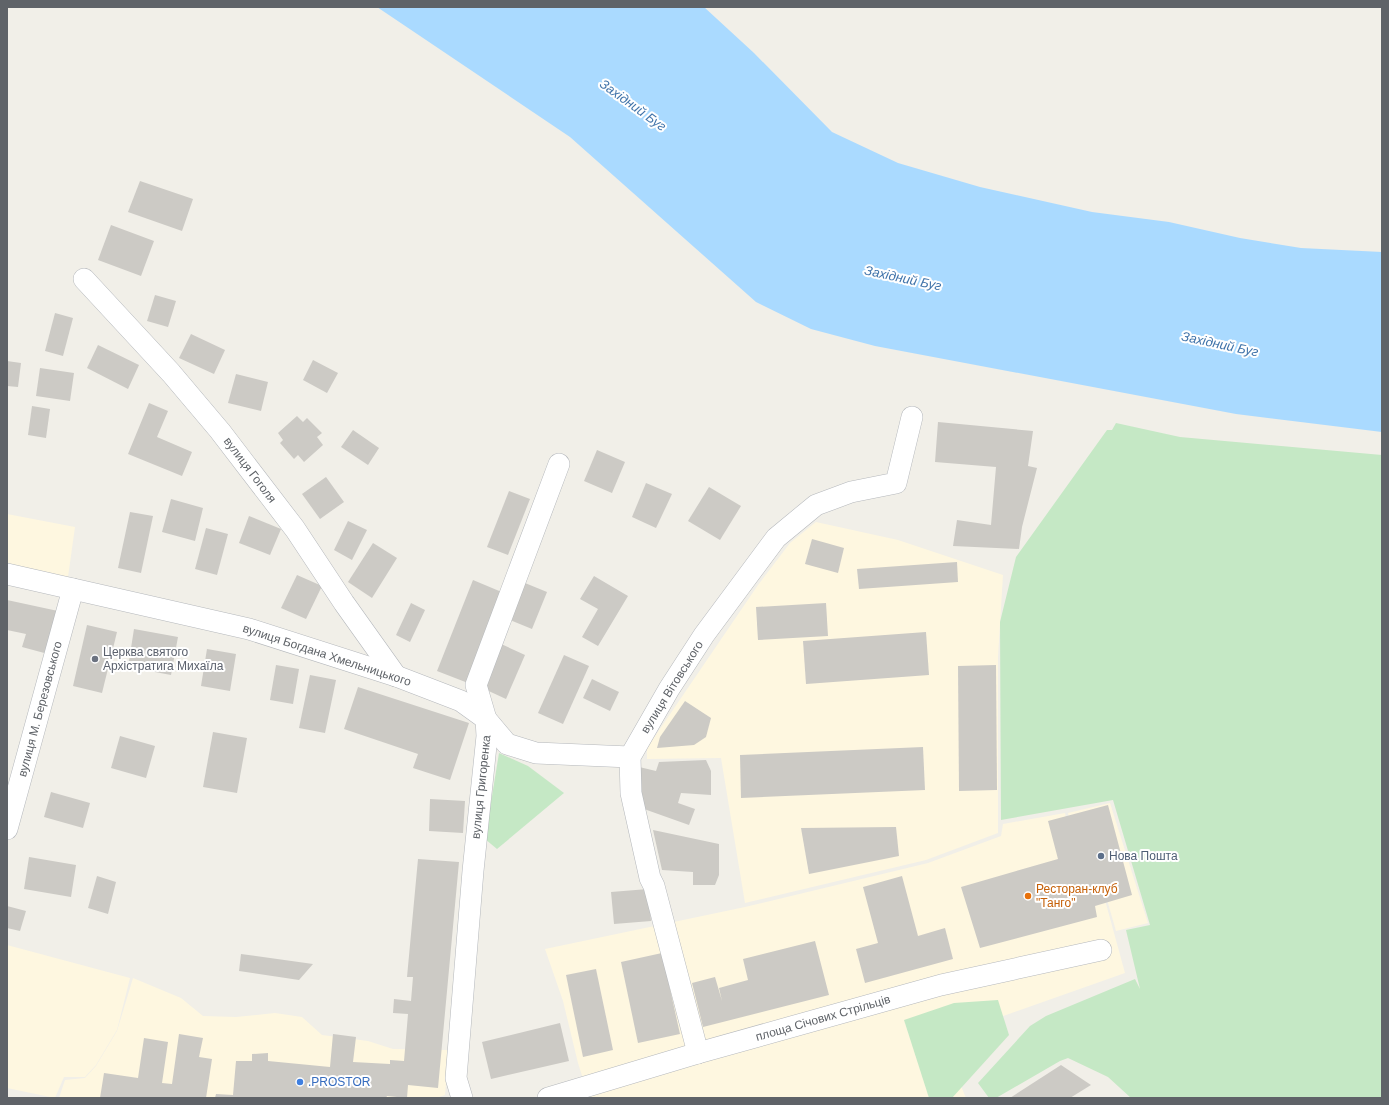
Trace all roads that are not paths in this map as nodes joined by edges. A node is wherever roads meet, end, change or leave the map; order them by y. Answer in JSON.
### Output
{"nodes":[{"id":1,"x":84,"y":279,"type":"dead end"},
{"id":2,"x":912,"y":417,"type":"dead end"},
{"id":3,"x":559,"y":464,"type":"dead end"},
{"id":4,"x":7,"y":574,"type":"edge"},
{"id":5,"x":73,"y":589,"type":"junction"},
{"id":6,"x":396,"y":676,"type":"junction"},
{"id":7,"x":486,"y":719,"type":"junction"},
{"id":8,"x":630,"y":757,"type":"junction"},
{"id":9,"x":7,"y":829,"type":"edge"},
{"id":10,"x":1101,"y":950,"type":"dead end"},
{"id":11,"x":698,"y":1053,"type":"junction"},
{"id":12,"x":462,"y":1098,"type":"edge"},
{"id":13,"x":548,"y":1098,"type":"edge"}],
"edges":[{"from":1,"to":6,"type":"street","name":"вулиця Гоголя"},
{"from":2,"to":8,"type":"street","name":"вулиця Вітовського"},
{"from":3,"to":7,"type":"street","name":"вулиця Григоренка"},
{"from":4,"to":5,"type":"street","name":"вулиця Богдана Хмельницького"},
{"from":5,"to":6,"type":"street","name":"вулиця Богдана Хмельницького"},
{"from":5,"to":9,"type":"street","name":"вулиця М. Березовського"},
{"from":6,"to":7,"type":"street","name":"вулиця Богдана Хмельницького"},
{"from":7,"to":8,"type":"street","name":"вулиця Богдана Хмельницького"},
{"from":7,"to":12,"type":"street","name":"вулиця Григоренка"},
{"from":8,"to":11,"type":"street"},
{"from":10,"to":11,"type":"street","name":"площа Січових Стрільців"},
{"from":11,"to":13,"type":"street","name":"площа Січових Стрільців"}]}
